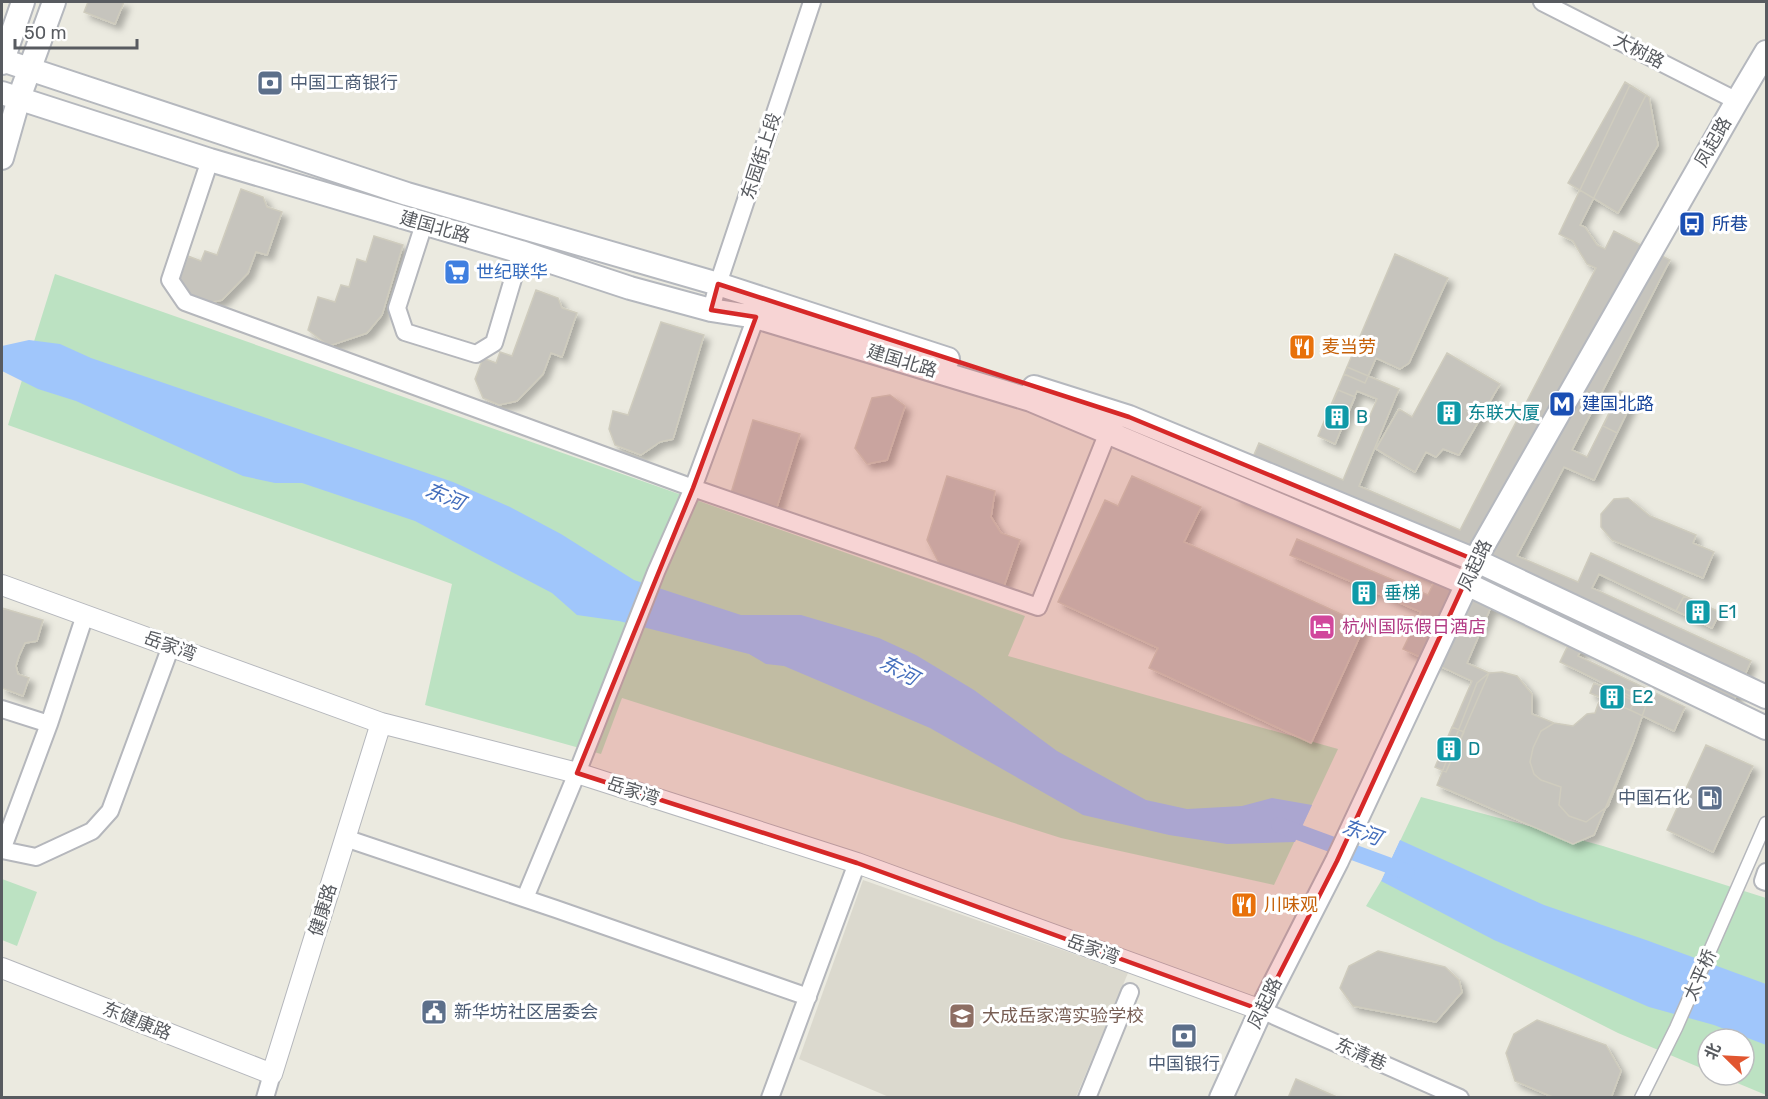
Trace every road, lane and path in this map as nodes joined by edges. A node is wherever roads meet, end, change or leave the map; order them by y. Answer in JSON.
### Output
{"nodes":[{"id":1,"x":23,"y":2,"type":"edge"},
{"id":2,"x":54,"y":2,"type":"edge"},
{"id":3,"x":812,"y":2,"type":"edge"},
{"id":4,"x":1542,"y":2,"type":"edge"},
{"id":5,"x":1767,"y":52,"type":"edge"},
{"id":6,"x":2,"y":61,"type":"edge"},
{"id":7,"x":30,"y":68,"type":"junction"},
{"id":8,"x":10,"y":96,"type":"edge"},
{"id":9,"x":1737,"y":101,"type":"junction"},
{"id":10,"x":2,"y":158,"type":"edge"},
{"id":11,"x":210,"y":160,"type":"junction"},
{"id":12,"x":424,"y":224,"type":"junction"},
{"id":13,"x":521,"y":252,"type":"junction"},
{"id":14,"x":718,"y":284,"type":"junction"},
{"id":15,"x":711,"y":310,"type":"junction"},
{"id":16,"x":756,"y":317,"type":"junction"},
{"id":17,"x":1108,"y":432,"type":"junction"},
{"id":18,"x":693,"y":488,"type":"junction"},
{"id":19,"x":1475,"y":560,"type":"junction"},
{"id":20,"x":1467,"y":584,"type":"junction"},
{"id":21,"x":2,"y":585,"type":"edge"},
{"id":22,"x":85,"y":615,"type":"junction"},
{"id":23,"x":171,"y":646,"type":"junction"},
{"id":24,"x":1767,"y":697,"type":"edge"},
{"id":25,"x":2,"y":709,"type":"edge"},
{"id":26,"x":381,"y":723,"type":"junction"},
{"id":27,"x":49,"y":724,"type":"junction"},
{"id":28,"x":1767,"y":728,"type":"edge"},
{"id":29,"x":576,"y":773,"type":"junction"},
{"id":30,"x":1767,"y":823,"type":"edge"},
{"id":31,"x":345,"y":838,"type":"junction"},
{"id":32,"x":858,"y":863,"type":"junction"},
{"id":33,"x":1767,"y":872,"type":"edge"},
{"id":34,"x":1767,"y":882,"type":"edge"},
{"id":35,"x":525,"y":898,"type":"junction"},
{"id":36,"x":2,"y":968,"type":"edge"},
{"id":37,"x":1130,"y":992,"type":"dead end"},
{"id":38,"x":807,"y":997,"type":"junction"},
{"id":39,"x":1261,"y":1010,"type":"junction"},
{"id":40,"x":272,"y":1074,"type":"junction"},
{"id":41,"x":265,"y":1098,"type":"edge"},
{"id":42,"x":770,"y":1098,"type":"edge"},
{"id":43,"x":1087,"y":1098,"type":"edge"},
{"id":44,"x":1221,"y":1098,"type":"edge"},
{"id":45,"x":1460,"y":1098,"type":"edge"},
{"id":46,"x":1641,"y":1098,"type":"edge"}],
"edges":[{"from":1,"to":6,"type":"main road"},
{"from":2,"to":7,"type":"main road"},
{"from":3,"to":14,"type":"street","name":"东园街上段"},
{"from":4,"to":9,"type":"street","name":"大树路"},
{"from":5,"to":9,"type":"main road","name":"凤起路"},
{"from":6,"to":7,"type":"main road","name":"建国北路"},
{"from":7,"to":8,"type":"main road"},
{"from":7,"to":14,"type":"main road","name":"建国北路"},
{"from":8,"to":10,"type":"main road"},
{"from":8,"to":11,"type":"main road","name":"建国北路"},
{"from":9,"to":19,"type":"main road","name":"凤起路"},
{"from":11,"to":12,"type":"main road","name":"建国北路"},
{"from":11,"to":18,"type":"street"},
{"from":12,"to":13,"type":"main road","name":"建国北路"},
{"from":12,"to":13,"type":"street"},
{"from":13,"to":15,"type":"main road","name":"建国北路"},
{"from":14,"to":15,"type":"street","name":"东园街上段"},
{"from":14,"to":19,"type":"main road","name":"建国北路"},
{"from":15,"to":16,"type":"main road","name":"建国北路"},
{"from":16,"to":17,"type":"main road","name":"建国北路"},
{"from":16,"to":18,"type":"street"},
{"from":17,"to":18,"type":"street"},
{"from":17,"to":20,"type":"main road","name":"建国北路"},
{"from":18,"to":29,"type":"street"},
{"from":19,"to":20,"type":"main road","name":"凤起路"},
{"from":19,"to":24,"type":"main road","name":"建国北路"},
{"from":20,"to":28,"type":"main road","name":"建国北路"},
{"from":20,"to":39,"type":"main road","name":"凤起路"},
{"from":21,"to":22,"type":"street","name":"岳家湾"},
{"from":22,"to":23,"type":"street","name":"岳家湾"},
{"from":22,"to":27,"type":"street"},
{"from":23,"to":26,"type":"street","name":"岳家湾"},
{"from":23,"to":27,"type":"street"},
{"from":25,"to":27,"type":"street"},
{"from":26,"to":29,"type":"street","name":"岳家湾"},
{"from":26,"to":31,"type":"street","name":"健康路"},
{"from":29,"to":32,"type":"street","name":"岳家湾"},
{"from":29,"to":35,"type":"street"},
{"from":30,"to":46,"type":"street","name":"太平桥"},
{"from":31,"to":35,"type":"street"},
{"from":31,"to":40,"type":"street","name":"健康路"},
{"from":32,"to":38,"type":"street"},
{"from":32,"to":39,"type":"street","name":"岳家湾"},
{"from":33,"to":34,"type":"street"},
{"from":35,"to":38,"type":"street"},
{"from":36,"to":40,"type":"street","name":"东健康路"},
{"from":37,"to":43,"type":"street"},
{"from":38,"to":42,"type":"street"},
{"from":39,"to":44,"type":"main road","name":"凤起路"},
{"from":39,"to":45,"type":"street","name":"东清巷"},
{"from":40,"to":41,"type":"street","name":"健康路"}]}
